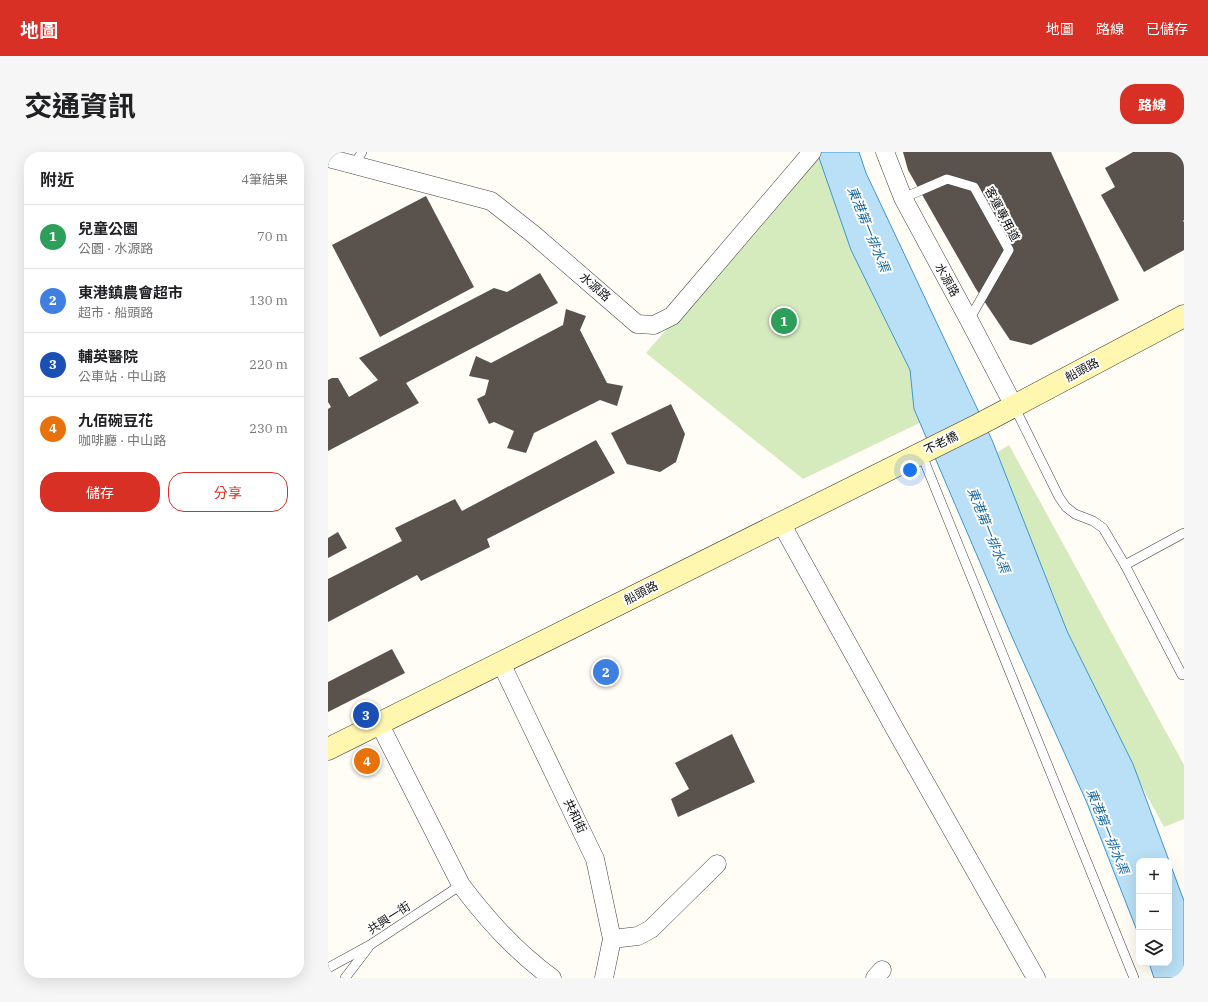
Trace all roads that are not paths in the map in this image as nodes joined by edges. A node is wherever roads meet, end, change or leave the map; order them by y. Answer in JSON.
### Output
{"nodes":[{"id":1,"x":811,"y":152,"type":"edge"},
{"id":2,"x":885,"y":152,"type":"edge"},
{"id":3,"x":328,"y":158,"type":"edge"},
{"id":4,"x":358,"y":158,"type":"edge"},
{"id":5,"x":798,"y":159,"type":"edge"},
{"id":6,"x":903,"y":198,"type":"junction"},
{"id":7,"x":1184,"y":316,"type":"edge"},
{"id":8,"x":969,"y":320,"type":"junction"},
{"id":9,"x":1014,"y":406,"type":"junction"},
{"id":10,"x":980,"y":424,"type":"joint"},
{"id":11,"x":912,"y":458,"type":"junction"},
{"id":12,"x":781,"y":523,"type":"junction"},
{"id":13,"x":1184,"y":533,"type":"edge"},
{"id":14,"x":1126,"y":565,"type":"junction"},
{"id":15,"x":501,"y":663,"type":"junction"},
{"id":16,"x":1184,"y":674,"type":"edge"},
{"id":17,"x":379,"y":723,"type":"junction"},
{"id":18,"x":328,"y":749,"type":"edge"},
{"id":19,"x":717,"y":864,"type":"dead end"},
{"id":20,"x":461,"y":885,"type":"junction"},
{"id":21,"x":612,"y":939,"type":"junction"},
{"id":22,"x":370,"y":945,"type":"junction"},
{"id":23,"x":328,"y":968,"type":"edge"},
{"id":24,"x":346,"y":978,"type":"edge"},
{"id":25,"x":552,"y":978,"type":"edge"},
{"id":26,"x":604,"y":978,"type":"edge"},
{"id":27,"x":1036,"y":978,"type":"edge"},
{"id":28,"x":1134,"y":978,"type":"edge"}],
"edges":[{"from":1,"to":5,"type":"street","name":"水源路"},
{"from":2,"to":6,"type":"street","name":"水源路"},
{"from":3,"to":4,"type":"street","name":"水源路"},
{"from":4,"to":5,"type":"street","name":"水源路"},
{"from":6,"to":8,"type":"street","name":"水源路"},
{"from":6,"to":8,"type":"lane","name":"客運專用道"},
{"from":7,"to":9,"type":"main road","name":"船頭路"},
{"from":8,"to":9,"type":"street","name":"水源路"},
{"from":9,"to":10,"type":"main road","name":"船頭路"},
{"from":9,"to":14,"type":"lane"},
{"from":10,"to":11,"type":"main road","name":"不老橋"},
{"from":11,"to":12,"type":"main road","name":"船頭路"},
{"from":11,"to":28,"type":"lane"},
{"from":12,"to":15,"type":"main road","name":"船頭路"},
{"from":12,"to":27,"type":"street"},
{"from":13,"to":14,"type":"lane"},
{"from":14,"to":16,"type":"lane"},
{"from":15,"to":17,"type":"main road","name":"船頭路"},
{"from":15,"to":21,"type":"street","name":"共和街"},
{"from":17,"to":18,"type":"main road","name":"船頭路"},
{"from":17,"to":20,"type":"street"},
{"from":19,"to":21,"type":"street"},
{"from":20,"to":22,"type":"lane","name":"共興一街"},
{"from":20,"to":25,"type":"street"},
{"from":21,"to":26,"type":"street","name":"共和街"},
{"from":22,"to":23,"type":"lane","name":"共興一街"},
{"from":22,"to":24,"type":"lane"}]}
